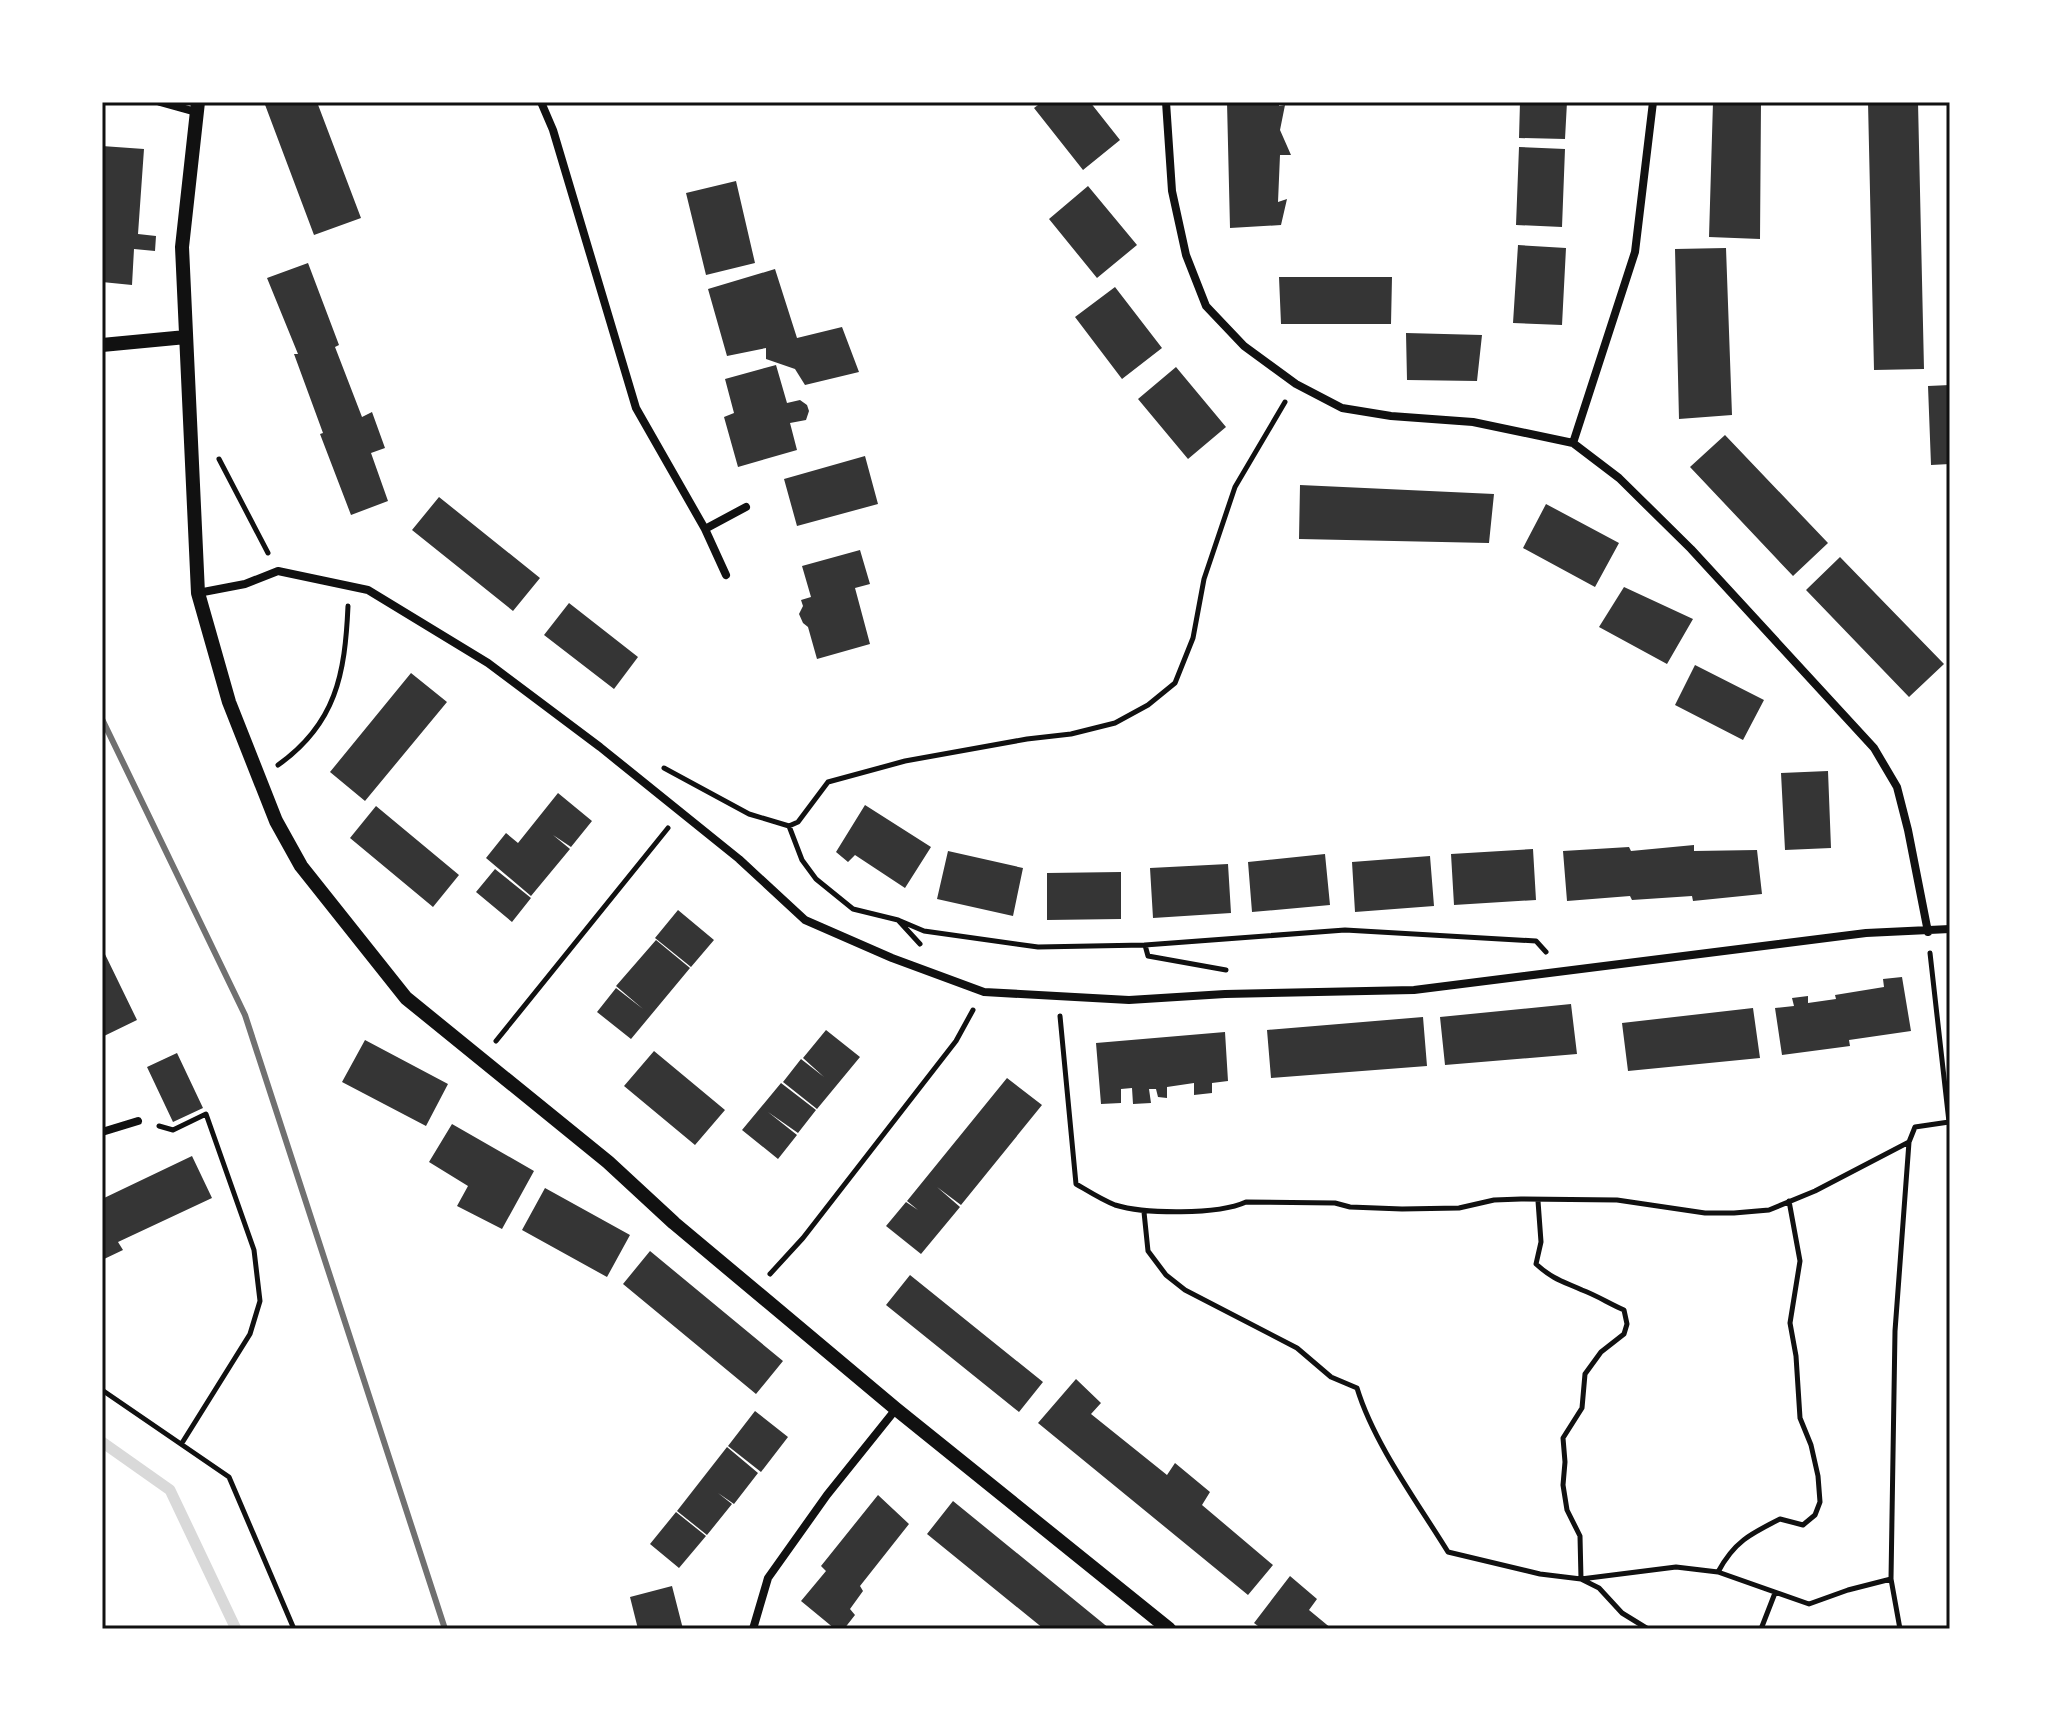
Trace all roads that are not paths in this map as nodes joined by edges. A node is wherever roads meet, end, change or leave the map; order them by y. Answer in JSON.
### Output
{"nodes":[{"id":1,"x":160,"y":102,"type":"edge"},
{"id":2,"x":541,"y":102,"type":"edge"},
{"id":3,"x":1166,"y":102,"type":"edge"},
{"id":4,"x":1653,"y":102,"type":"edge"},
{"id":5,"x":197,"y":107,"type":"edge"},
{"id":6,"x":186,"y":337,"type":"junction"},
{"id":7,"x":102,"y":345,"type":"edge"},
{"id":8,"x":1573,"y":443,"type":"junction"},
{"id":9,"x":746,"y":507,"type":"dead end"},
{"id":10,"x":705,"y":529,"type":"junction"},
{"id":11,"x":726,"y":575,"type":"dead end"},
{"id":12,"x":198,"y":593,"type":"junction"},
{"id":13,"x":1950,"y":929,"type":"edge"},
{"id":14,"x":1928,"y":932,"type":"junction"},
{"id":15,"x":138,"y":1121,"type":"road end"},
{"id":16,"x":102,"y":1132,"type":"edge"},
{"id":17,"x":896,"y":1409,"type":"junction"},
{"id":18,"x":753,"y":1629,"type":"edge"},
{"id":19,"x":1169,"y":1629,"type":"edge"}],
"edges":[{"from":1,"to":5,"type":"street"},
{"from":2,"to":10,"type":"street"},
{"from":3,"to":8,"type":"street"},
{"from":4,"to":8,"type":"street"},
{"from":5,"to":6,"type":"street"},
{"from":6,"to":7,"type":"street"},
{"from":6,"to":12,"type":"street"},
{"from":8,"to":14,"type":"street"},
{"from":9,"to":10,"type":"street"},
{"from":10,"to":11,"type":"street"},
{"from":12,"to":14,"type":"street"},
{"from":12,"to":17,"type":"street"},
{"from":13,"to":14,"type":"street"},
{"from":15,"to":16,"type":"street"},
{"from":17,"to":18,"type":"street"},
{"from":17,"to":19,"type":"street"}]}
